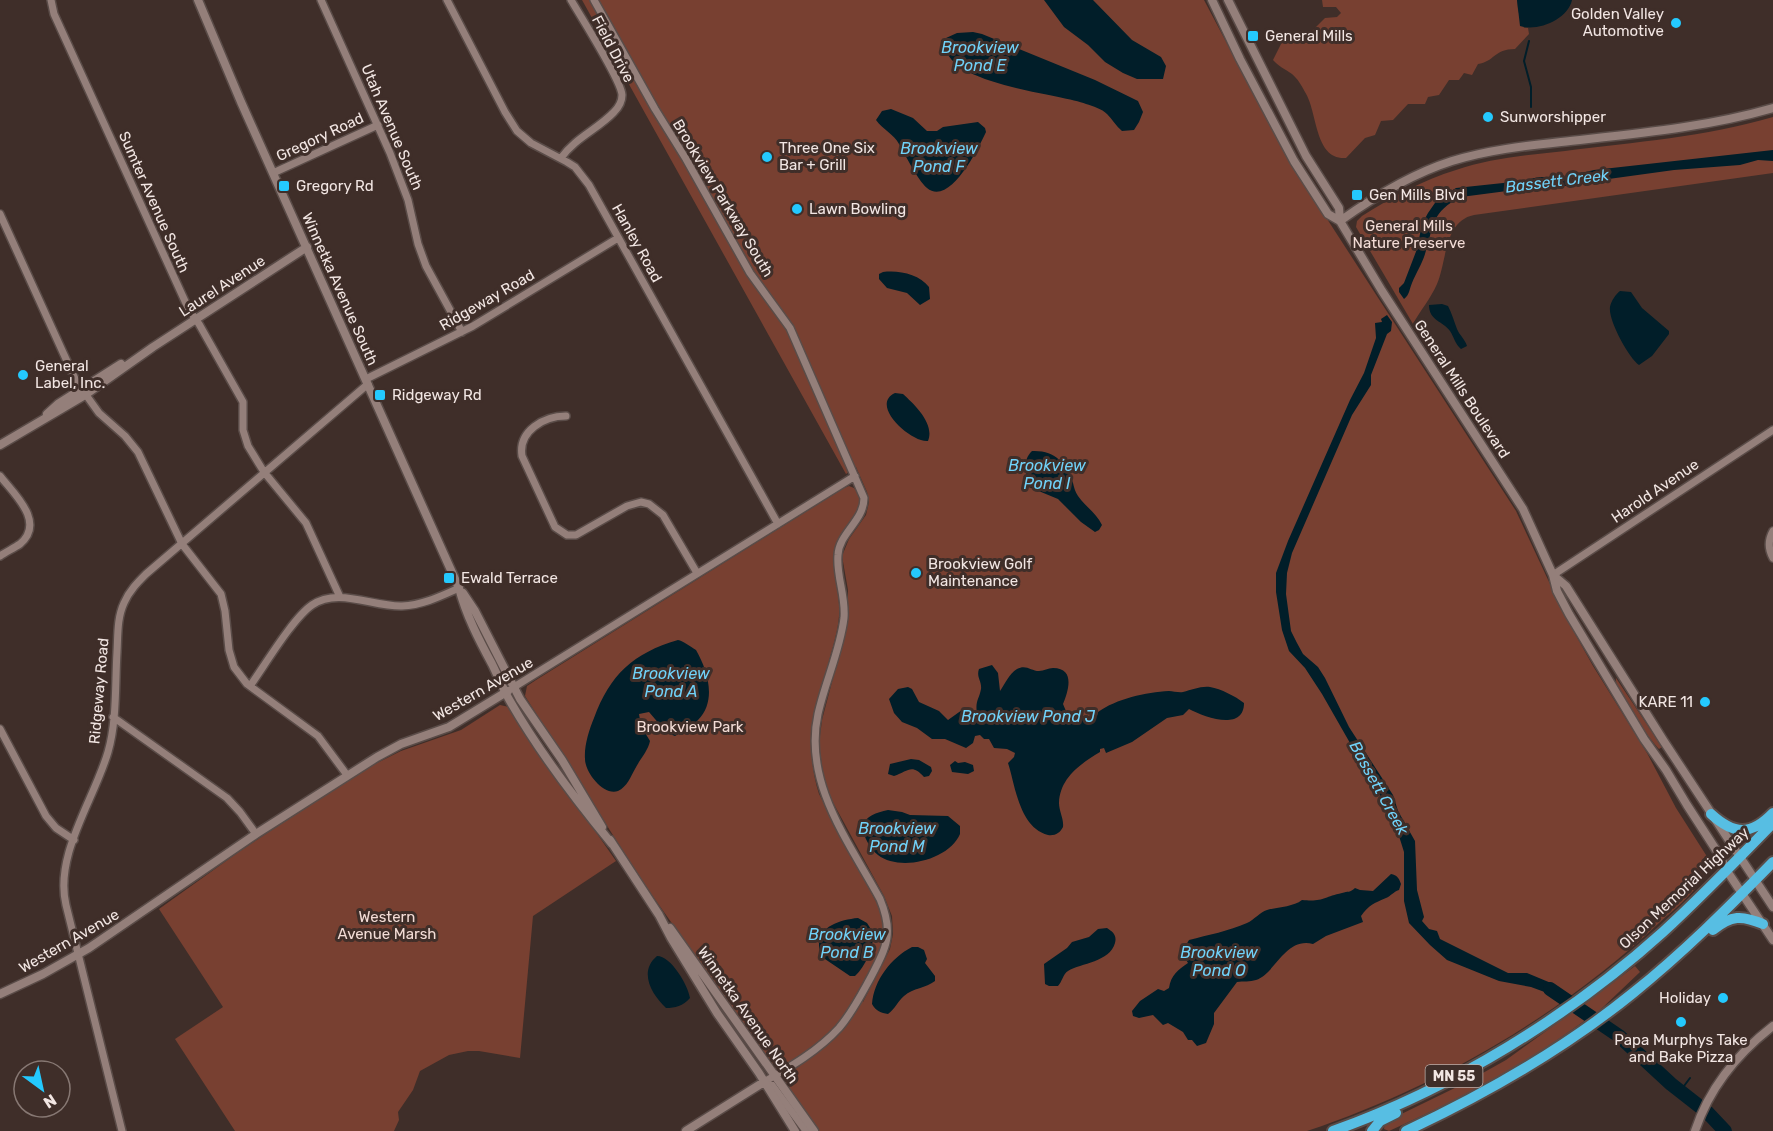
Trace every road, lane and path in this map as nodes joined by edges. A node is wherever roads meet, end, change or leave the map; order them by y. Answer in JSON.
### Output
{"nodes":[{"id":1,"x":51,"y":0,"type":"edge"},
{"id":2,"x":198,"y":0,"type":"edge"},
{"id":3,"x":321,"y":0,"type":"edge"},
{"id":4,"x":447,"y":0,"type":"edge"},
{"id":5,"x":571,"y":0,"type":"edge"},
{"id":6,"x":594,"y":0,"type":"edge"},
{"id":7,"x":1212,"y":0,"type":"edge"},
{"id":8,"x":1228,"y":0,"type":"edge"},
{"id":9,"x":1773,"y":108,"type":"edge"},
{"id":10,"x":378,"y":125,"type":"junction"},
{"id":11,"x":561,"y":158,"type":"junction"},
{"id":12,"x":273,"y":173,"type":"junction"},
{"id":13,"x":0,"y":214,"type":"edge"},
{"id":14,"x":1340,"y":221,"type":"junction"},
{"id":15,"x":618,"y":238,"type":"junction"},
{"id":16,"x":307,"y":247,"type":"junction"},
{"id":17,"x":195,"y":320,"type":"junction"},
{"id":18,"x":462,"y":332,"type":"junction"},
{"id":19,"x":367,"y":382,"type":"junction"},
{"id":20,"x":83,"y":392,"type":"junction"},
{"id":21,"x":566,"y":416,"type":"dead end"},
{"id":22,"x":1773,"y":430,"type":"edge"},
{"id":23,"x":0,"y":445,"type":"edge"},
{"id":24,"x":264,"y":472,"type":"junction"},
{"id":25,"x":0,"y":476,"type":"edge"},
{"id":26,"x":855,"y":476,"type":"junction"},
{"id":27,"x":778,"y":524,"type":"junction"},
{"id":28,"x":1773,"y":531,"type":"edge"},
{"id":29,"x":182,"y":544,"type":"junction"},
{"id":30,"x":0,"y":556,"type":"edge"},
{"id":31,"x":1773,"y":558,"type":"edge"},
{"id":32,"x":697,"y":573,"type":"junction"},
{"id":33,"x":1553,"y":575,"type":"junction"},
{"id":34,"x":459,"y":588,"type":"junction"},
{"id":35,"x":340,"y":597,"type":"junction"},
{"id":36,"x":250,"y":686,"type":"junction"},
{"id":37,"x":514,"y":687,"type":"junction"},
{"id":38,"x":505,"y":692,"type":"junction"},
{"id":39,"x":113,"y":717,"type":"junction"},
{"id":40,"x":0,"y":729,"type":"edge"},
{"id":41,"x":347,"y":775,"type":"junction"},
{"id":42,"x":1773,"y":813,"type":"edge"},
{"id":43,"x":1711,"y":814,"type":"junction"},
{"id":44,"x":1773,"y":823,"type":"edge"},
{"id":45,"x":256,"y":834,"type":"junction"},
{"id":46,"x":74,"y":840,"type":"junction"},
{"id":47,"x":612,"y":844,"type":"junction"},
{"id":48,"x":1740,"y":857,"type":"junction"},
{"id":49,"x":1773,"y":862,"type":"edge"},
{"id":50,"x":1727,"y":871,"type":"junction"},
{"id":51,"x":1755,"y":880,"type":"junction"},
{"id":52,"x":1742,"y":893,"type":"junction"},
{"id":53,"x":1773,"y":907,"type":"edge"},
{"id":54,"x":659,"y":915,"type":"junction"},
{"id":55,"x":1763,"y":924,"type":"junction"},
{"id":56,"x":1773,"y":940,"type":"edge"},
{"id":57,"x":78,"y":954,"type":"junction"},
{"id":58,"x":1645,"y":983,"type":"junction"},
{"id":59,"x":0,"y":994,"type":"edge"},
{"id":60,"x":1541,"y":1025,"type":"junction"},
{"id":61,"x":1773,"y":1026,"type":"edge"},
{"id":62,"x":775,"y":1076,"type":"junction"},
{"id":63,"x":764,"y":1082,"type":"junction"},
{"id":64,"x":1440,"y":1115,"type":"junction"},
{"id":65,"x":1696,"y":1128,"type":"edge"},
{"id":66,"x":122,"y":1131,"type":"edge"},
{"id":67,"x":687,"y":1131,"type":"edge"},
{"id":68,"x":795,"y":1131,"type":"edge"},
{"id":69,"x":806,"y":1131,"type":"edge"},
{"id":70,"x":814,"y":1131,"type":"edge"},
{"id":71,"x":1333,"y":1131,"type":"edge"},
{"id":72,"x":1372,"y":1131,"type":"edge"},
{"id":73,"x":1406,"y":1131,"type":"edge"},
{"id":74,"x":1418,"y":1131,"type":"edge"}],
"edges":[{"from":1,"to":17,"type":"street","name":"Sumter Avenue South"},
{"from":2,"to":12,"type":"street","name":"Winnetka Avenue South"},
{"from":3,"to":10,"type":"street","name":"Utah Avenue South"},
{"from":4,"to":11,"type":"street","name":"Hanley Road"},
{"from":5,"to":11,"type":"street","name":"Field Drive"},
{"from":6,"to":26,"type":"street","name":"Brookview Parkway South"},
{"from":7,"to":14,"type":"street","name":"General Mills Boulevard"},
{"from":8,"to":14,"type":"street","name":"General Mills Boulevard"},
{"from":9,"to":14,"type":"street"},
{"from":10,"to":12,"type":"street","name":"Gregory Road"},
{"from":10,"to":18,"type":"street","name":"Utah Avenue South"},
{"from":11,"to":15,"type":"street","name":"Hanley Road"},
{"from":12,"to":16,"type":"street","name":"Winnetka Avenue South"},
{"from":13,"to":20,"type":"street"},
{"from":14,"to":33,"type":"street","name":"General Mills Boulevard"},
{"from":15,"to":18,"type":"street","name":"Ridgeway Road"},
{"from":15,"to":27,"type":"street","name":"Hanley Road"},
{"from":16,"to":17,"type":"street","name":"Laurel Avenue"},
{"from":16,"to":19,"type":"street","name":"Winnetka Avenue South"},
{"from":17,"to":20,"type":"street","name":"Laurel Avenue"},
{"from":17,"to":24,"type":"street","name":"Sumter Avenue South"},
{"from":18,"to":19,"type":"street","name":"Ridgeway Road"},
{"from":19,"to":24,"type":"street","name":"Ridgeway Road"},
{"from":19,"to":34,"type":"street","name":"Winnetka Avenue South"},
{"from":20,"to":23,"type":"street","name":"Laurel Avenue"},
{"from":20,"to":29,"type":"street"},
{"from":21,"to":32,"type":"street"},
{"from":22,"to":33,"type":"street","name":"Harold Avenue"},
{"from":24,"to":29,"type":"street","name":"Ridgeway Road"},
{"from":24,"to":35,"type":"street","name":"Sumter Avenue South"},
{"from":25,"to":30,"type":"street"},
{"from":26,"to":27,"type":"street","name":"Western Avenue"},
{"from":26,"to":62,"type":"street","name":"Brookview Parkway South"},
{"from":27,"to":32,"type":"street","name":"Western Avenue"},
{"from":28,"to":31,"type":"street"},
{"from":29,"to":36,"type":"street"},
{"from":29,"to":39,"type":"street","name":"Ridgeway Road"},
{"from":32,"to":37,"type":"street","name":"Western Avenue"},
{"from":33,"to":43,"type":"street","name":"General Mills Boulevard"},
{"from":33,"to":50,"type":"street","name":"General Mills Boulevard"},
{"from":34,"to":35,"type":"street"},
{"from":34,"to":37,"type":"street","name":"Winnetka Avenue South"},
{"from":34,"to":38,"type":"street","name":"Winnetka Avenue South"},
{"from":35,"to":36,"type":"street"},
{"from":36,"to":41,"type":"street"},
{"from":37,"to":38,"type":"street","name":"Western Avenue"},
{"from":37,"to":47,"type":"street","name":"Winnetka Avenue North"},
{"from":38,"to":41,"type":"street","name":"Western Avenue"},
{"from":38,"to":47,"type":"street","name":"Winnetka Avenue North"},
{"from":39,"to":45,"type":"street"},
{"from":39,"to":46,"type":"street","name":"Ridgeway Road"},
{"from":40,"to":46,"type":"street"},
{"from":41,"to":45,"type":"street","name":"Western Avenue"},
{"from":42,"to":43,"type":"highway"},
{"from":43,"to":48,"type":"street","name":"General Mills Boulevard"},
{"from":44,"to":48,"type":"highway","name":"Olson Memorial Highway","number":"MN 55"},
{"from":45,"to":57,"type":"street","name":"Western Avenue"},
{"from":46,"to":57,"type":"street","name":"Ridgeway Road"},
{"from":47,"to":54,"type":"street","name":"Winnetka Avenue North"},
{"from":48,"to":50,"type":"highway","name":"Olson Memorial Highway","number":"MN 55"},
{"from":48,"to":51,"type":"street","name":"General Mills Boulevard"},
{"from":49,"to":51,"type":"highway","number":"MN 55"},
{"from":50,"to":52,"type":"street","name":"General Mills Boulevard"},
{"from":50,"to":60,"type":"highway","name":"Olson Memorial Highway","number":"MN 55"},
{"from":51,"to":52,"type":"highway","number":"MN 55"},
{"from":51,"to":53,"type":"street","name":"General Mills Boulevard"},
{"from":52,"to":55,"type":"street","name":"General Mills Boulevard"},
{"from":52,"to":58,"type":"highway","number":"MN 55"},
{"from":54,"to":62,"type":"street","name":"Winnetka Avenue North"},
{"from":54,"to":63,"type":"street","name":"Winnetka Avenue North"},
{"from":55,"to":56,"type":"street","name":"General Mills Boulevard"},
{"from":55,"to":58,"type":"highway"},
{"from":57,"to":59,"type":"street","name":"Western Avenue"},
{"from":57,"to":66,"type":"street","name":"Ridgeway Road"},
{"from":58,"to":64,"type":"highway","number":"MN 55"},
{"from":60,"to":71,"type":"highway","name":"Olson Memorial Highway","number":"MN 55"},
{"from":60,"to":72,"type":"highway"},
{"from":61,"to":65,"type":"street"},
{"from":62,"to":63,"type":"street","name":"Brookview Parkway South"},
{"from":62,"to":70,"type":"street","name":"Winnetka Avenue North"},
{"from":63,"to":67,"type":"street"},
{"from":63,"to":68,"type":"street","name":"Winnetka Avenue North"},
{"from":63,"to":69,"type":"street"},
{"from":64,"to":73,"type":"highway","number":"MN 55"},
{"from":64,"to":74,"type":"highway"}]}
